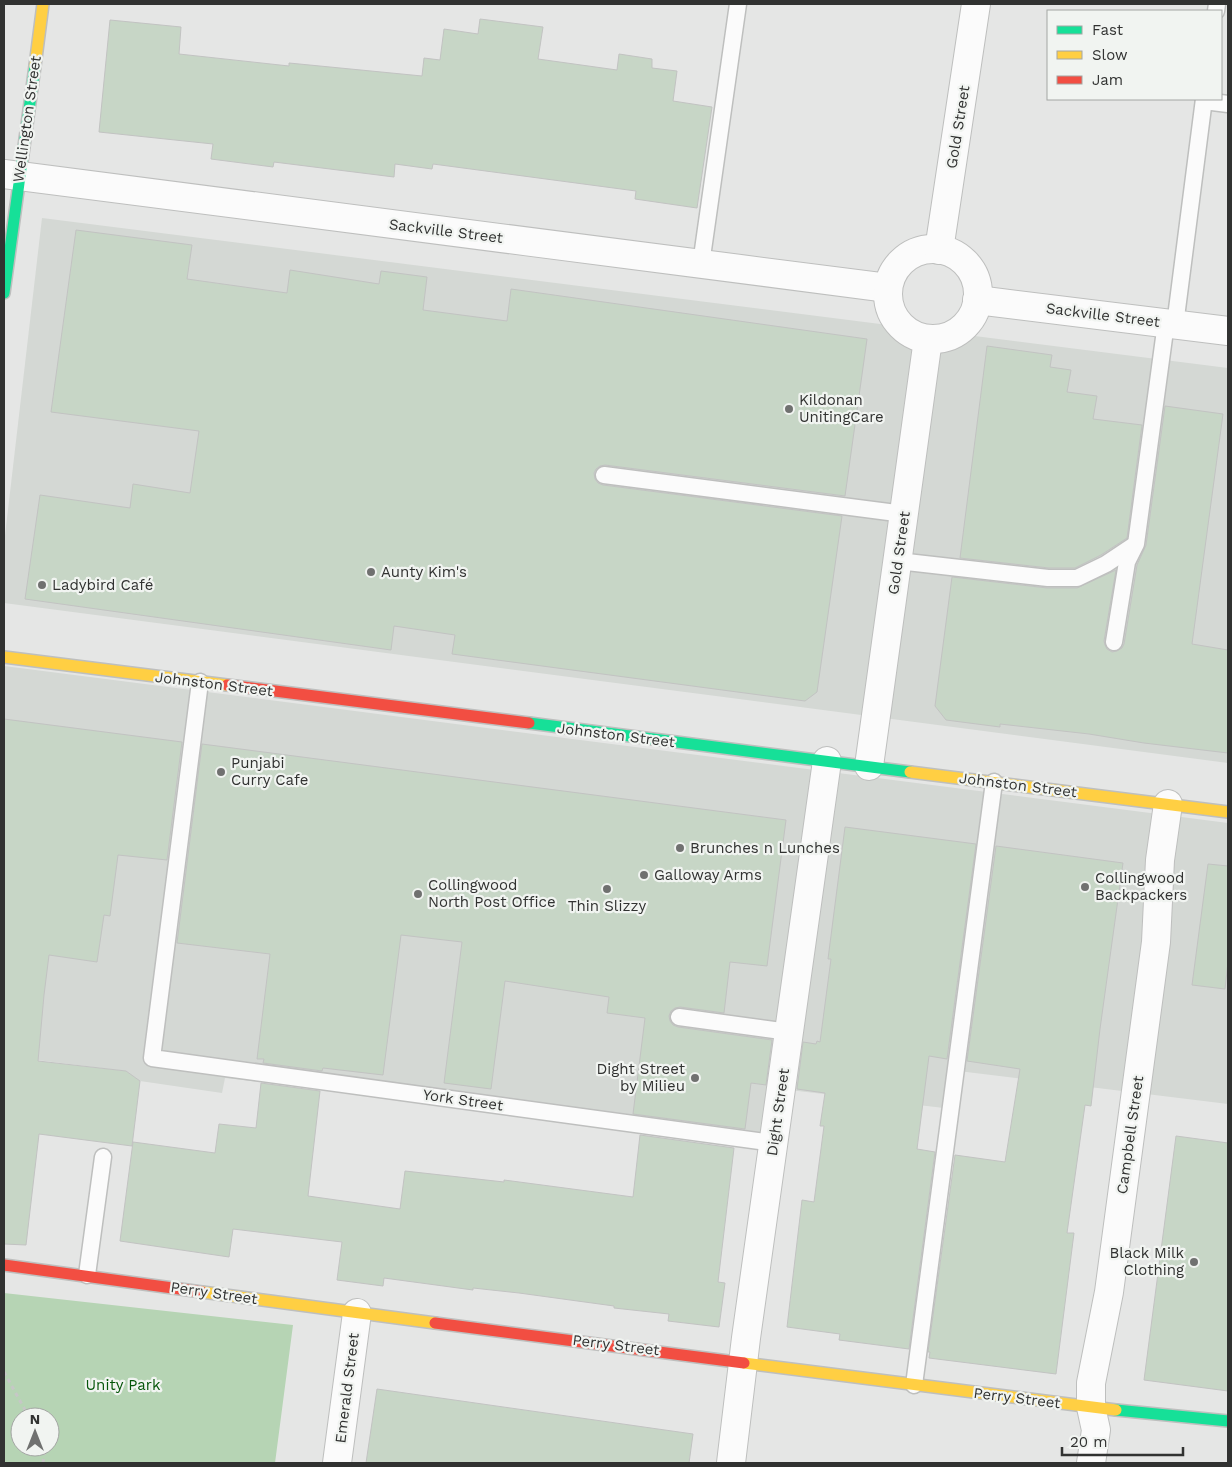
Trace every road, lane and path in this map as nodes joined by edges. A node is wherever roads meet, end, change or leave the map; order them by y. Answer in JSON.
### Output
{"nodes":[{"id":1,"x":43,"y":4,"type":"edge"},
{"id":2,"x":738,"y":4,"type":"edge"},
{"id":3,"x":976,"y":4,"type":"edge"},
{"id":4,"x":1204,"y":100,"type":"edge"},
{"id":5,"x":1228,"y":104,"type":"edge"},
{"id":6,"x":12,"y":175,"type":"edge"},
{"id":7,"x":939,"y":250,"type":"junction"},
{"id":8,"x":702,"y":264,"type":"junction"},
{"id":9,"x":888,"y":288,"type":"junction"},
{"id":10,"x":4,"y":293,"type":"edge"},
{"id":11,"x":977,"y":300,"type":"junction"},
{"id":12,"x":1170,"y":324,"type":"junction"},
{"id":13,"x":1228,"y":331,"type":"edge"},
{"id":14,"x":928,"y":339,"type":"junction"},
{"id":15,"x":604,"y":475,"type":"dead end"},
{"id":16,"x":904,"y":514,"type":"junction"},
{"id":17,"x":1136,"y":544,"type":"junction"},
{"id":18,"x":898,"y":561,"type":"junction"},
{"id":19,"x":1114,"y":642,"type":"dead end"},
{"id":20,"x":4,"y":657,"type":"edge"},
{"id":21,"x":200,"y":682,"type":"junction"},
{"id":22,"x":827,"y":761,"type":"junction"},
{"id":23,"x":870,"y":766,"type":"junction"},
{"id":24,"x":994,"y":782,"type":"junction"},
{"id":25,"x":1168,"y":804,"type":"junction"},
{"id":26,"x":1228,"y":812,"type":"edge"},
{"id":27,"x":678,"y":1017,"type":"dead end"},
{"id":28,"x":789,"y":1032,"type":"junction"},
{"id":29,"x":774,"y":1142,"type":"junction"},
{"id":30,"x":103,"y":1157,"type":"dead end"},
{"id":31,"x":4,"y":1265,"type":"edge"},
{"id":32,"x":87,"y":1275,"type":"junction"},
{"id":33,"x":357,"y":1313,"type":"junction"},
{"id":34,"x":744,"y":1362,"type":"junction"},
{"id":35,"x":4,"y":1372,"type":"edge"},
{"id":36,"x":914,"y":1384,"type":"junction"},
{"id":37,"x":23,"y":1407,"type":"edge"},
{"id":38,"x":1091,"y":1407,"type":"junction"},
{"id":39,"x":1228,"y":1421,"type":"edge"},
{"id":40,"x":338,"y":1463,"type":"edge"},
{"id":41,"x":731,"y":1463,"type":"edge"},
{"id":42,"x":1091,"y":1463,"type":"edge"}],
"edges":[{"from":1,"to":6,"type":"street","name":"Wellington Street"},
{"from":2,"to":8,"type":"lane"},
{"from":3,"to":7,"type":"street","name":"Gold Street"},
{"from":4,"to":5,"type":"lane"},
{"from":4,"to":12,"type":"lane"},
{"from":6,"to":8,"type":"street","name":"Sackville Street"},
{"from":6,"to":10,"type":"street","name":"Wellington Street"},
{"from":7,"to":9,"type":"street"},
{"from":7,"to":11,"type":"street"},
{"from":8,"to":9,"type":"street","name":"Sackville Street"},
{"from":9,"to":14,"type":"street"},
{"from":11,"to":12,"type":"street","name":"Sackville Street"},
{"from":11,"to":14,"type":"street"},
{"from":12,"to":13,"type":"street","name":"Sackville Street"},
{"from":12,"to":17,"type":"lane"},
{"from":14,"to":16,"type":"street","name":"Gold Street"},
{"from":15,"to":16,"type":"lane"},
{"from":16,"to":18,"type":"street","name":"Gold Street"},
{"from":17,"to":18,"type":"lane"},
{"from":17,"to":19,"type":"lane"},
{"from":18,"to":23,"type":"street","name":"Gold Street"},
{"from":20,"to":21,"type":"street","name":"Johnston Street"},
{"from":21,"to":22,"type":"street","name":"Johnston Street"},
{"from":21,"to":29,"type":"lane","name":"York Street"},
{"from":22,"to":23,"type":"street","name":"Johnston Street"},
{"from":22,"to":28,"type":"street","name":"Dight Street"},
{"from":23,"to":24,"type":"street","name":"Johnston Street"},
{"from":24,"to":25,"type":"street","name":"Johnston Street"},
{"from":24,"to":36,"type":"lane"},
{"from":25,"to":26,"type":"street","name":"Johnston Street"},
{"from":25,"to":38,"type":"street","name":"Campbell Street"},
{"from":27,"to":28,"type":"lane"},
{"from":28,"to":29,"type":"street","name":"Dight Street"},
{"from":29,"to":34,"type":"street","name":"Dight Street"},
{"from":30,"to":32,"type":"lane"},
{"from":31,"to":32,"type":"street","name":"Perry Street"},
{"from":32,"to":33,"type":"street","name":"Perry Street"},
{"from":33,"to":34,"type":"street","name":"Perry Street"},
{"from":33,"to":40,"type":"street","name":"Emerald Street"},
{"from":34,"to":36,"type":"street","name":"Perry Street"},
{"from":34,"to":41,"type":"street","name":"Dight Street"},
{"from":35,"to":37,"type":"path"},
{"from":36,"to":38,"type":"street","name":"Perry Street"},
{"from":38,"to":39,"type":"street","name":"Perry Street"},
{"from":38,"to":42,"type":"street","name":"Campbell Street"}]}
